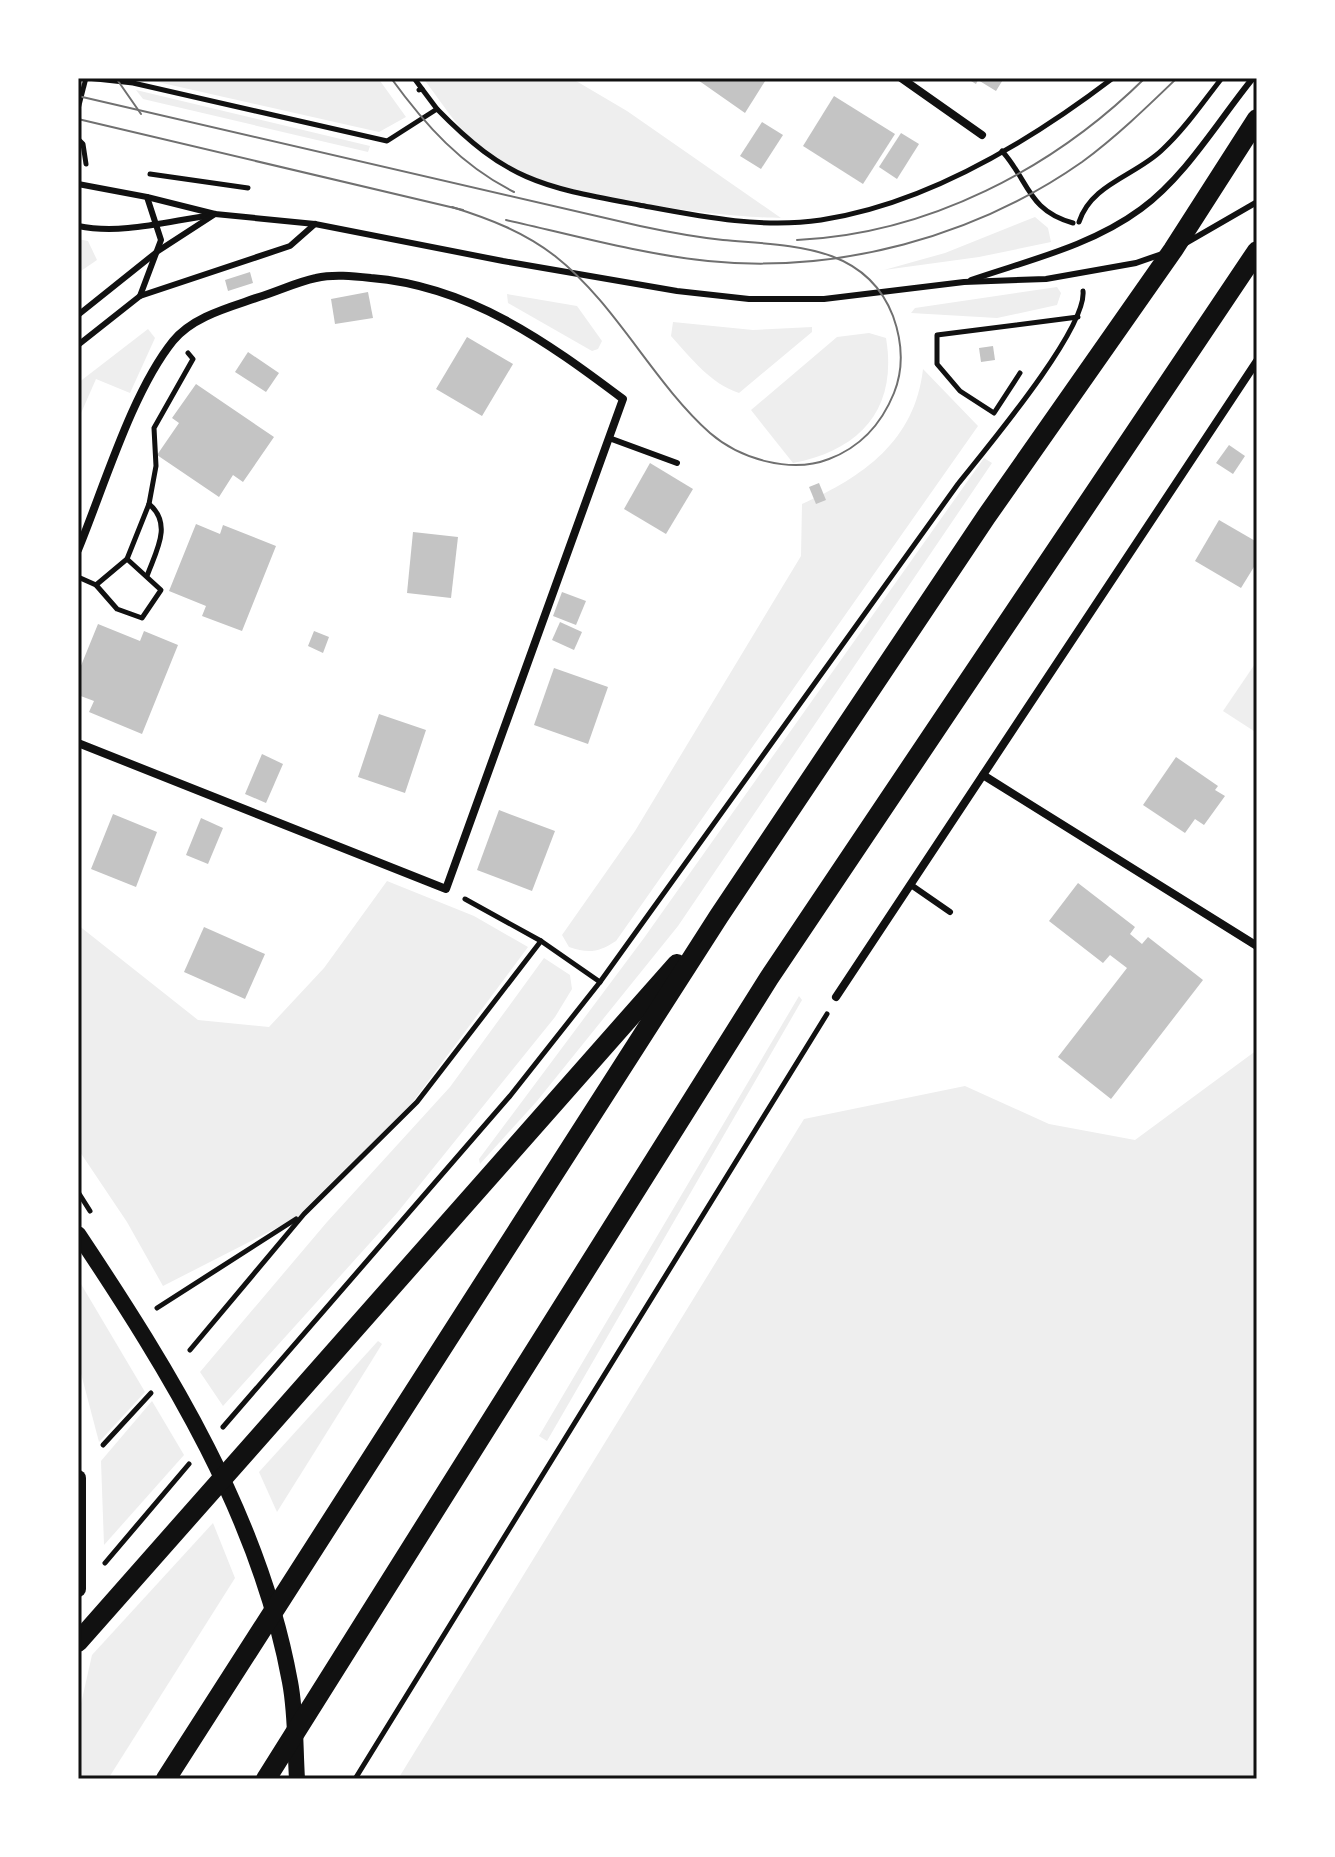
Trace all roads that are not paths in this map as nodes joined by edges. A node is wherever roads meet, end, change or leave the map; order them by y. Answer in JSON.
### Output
{"nodes":[{"id":1,"x":901,"y":78,"type":"edge"},
{"id":2,"x":1253,"y":78,"type":"edge"},
{"id":3,"x":1257,"y":119,"type":"edge"},
{"id":4,"x":982,"y":135,"type":"dead end"},
{"id":5,"x":78,"y":184,"type":"edge"},
{"id":6,"x":147,"y":197,"type":"junction"},
{"id":7,"x":1257,"y":202,"type":"edge"},
{"id":8,"x":215,"y":214,"type":"junction"},
{"id":9,"x":154,"y":224,"type":"junction"},
{"id":10,"x":315,"y":224,"type":"junction"},
{"id":11,"x":78,"y":226,"type":"edge"},
{"id":12,"x":1173,"y":250,"type":"junction"},
{"id":13,"x":158,"y":251,"type":"junction"},
{"id":14,"x":1257,"y":251,"type":"edge"},
{"id":15,"x":964,"y":282,"type":"junction"},
{"id":16,"x":140,"y":296,"type":"junction"},
{"id":17,"x":78,"y":315,"type":"edge"},
{"id":18,"x":78,"y":345,"type":"edge"},
{"id":19,"x":1257,"y":361,"type":"edge"},
{"id":20,"x":609,"y":438,"type":"junction"},
{"id":21,"x":677,"y":463,"type":"dead end"},
{"id":22,"x":78,"y":550,"type":"edge"},
{"id":23,"x":78,"y":743,"type":"edge"},
{"id":24,"x":983,"y":775,"type":"junction"},
{"id":25,"x":911,"y":885,"type":"junction"},
{"id":26,"x":950,"y":912,"type":"dead end"},
{"id":27,"x":719,"y":916,"type":"junction"},
{"id":28,"x":1257,"y":946,"type":"edge"},
{"id":29,"x":836,"y":997,"type":"road end"},
{"id":30,"x":78,"y":1234,"type":"edge"},
{"id":31,"x":78,"y":1478,"type":"edge"},
{"id":32,"x":78,"y":1589,"type":"edge"},
{"id":33,"x":78,"y":1642,"type":"edge"},
{"id":34,"x":166,"y":1779,"type":"edge"},
{"id":35,"x":266,"y":1779,"type":"edge"},
{"id":36,"x":297,"y":1779,"type":"edge"}],
"edges":[{"from":1,"to":4,"type":"street"},
{"from":2,"to":15,"type":"lane"},
{"from":3,"to":12,"type":"main road"},
{"from":5,"to":6,"type":"lane"},
{"from":6,"to":8,"type":"lane"},
{"from":6,"to":9,"type":"lane"},
{"from":7,"to":12,"type":"lane"},
{"from":8,"to":9,"type":"lane"},
{"from":8,"to":10,"type":"lane"},
{"from":8,"to":13,"type":"lane"},
{"from":9,"to":11,"type":"lane"},
{"from":9,"to":13,"type":"lane"},
{"from":10,"to":15,"type":"lane"},
{"from":10,"to":16,"type":"lane"},
{"from":12,"to":15,"type":"lane"},
{"from":12,"to":27,"type":"main road"},
{"from":13,"to":16,"type":"lane"},
{"from":13,"to":17,"type":"lane"},
{"from":14,"to":35,"type":"main road"},
{"from":16,"to":18,"type":"lane"},
{"from":19,"to":24,"type":"street"},
{"from":20,"to":21,"type":"lane"},
{"from":20,"to":22,"type":"street"},
{"from":20,"to":23,"type":"street"},
{"from":24,"to":25,"type":"street"},
{"from":24,"to":28,"type":"street"},
{"from":25,"to":26,"type":"lane"},
{"from":25,"to":29,"type":"street"},
{"from":27,"to":33,"type":"main road"},
{"from":27,"to":34,"type":"main road"},
{"from":30,"to":36,"type":"main road"},
{"from":31,"to":32,"type":"main road"}]}
